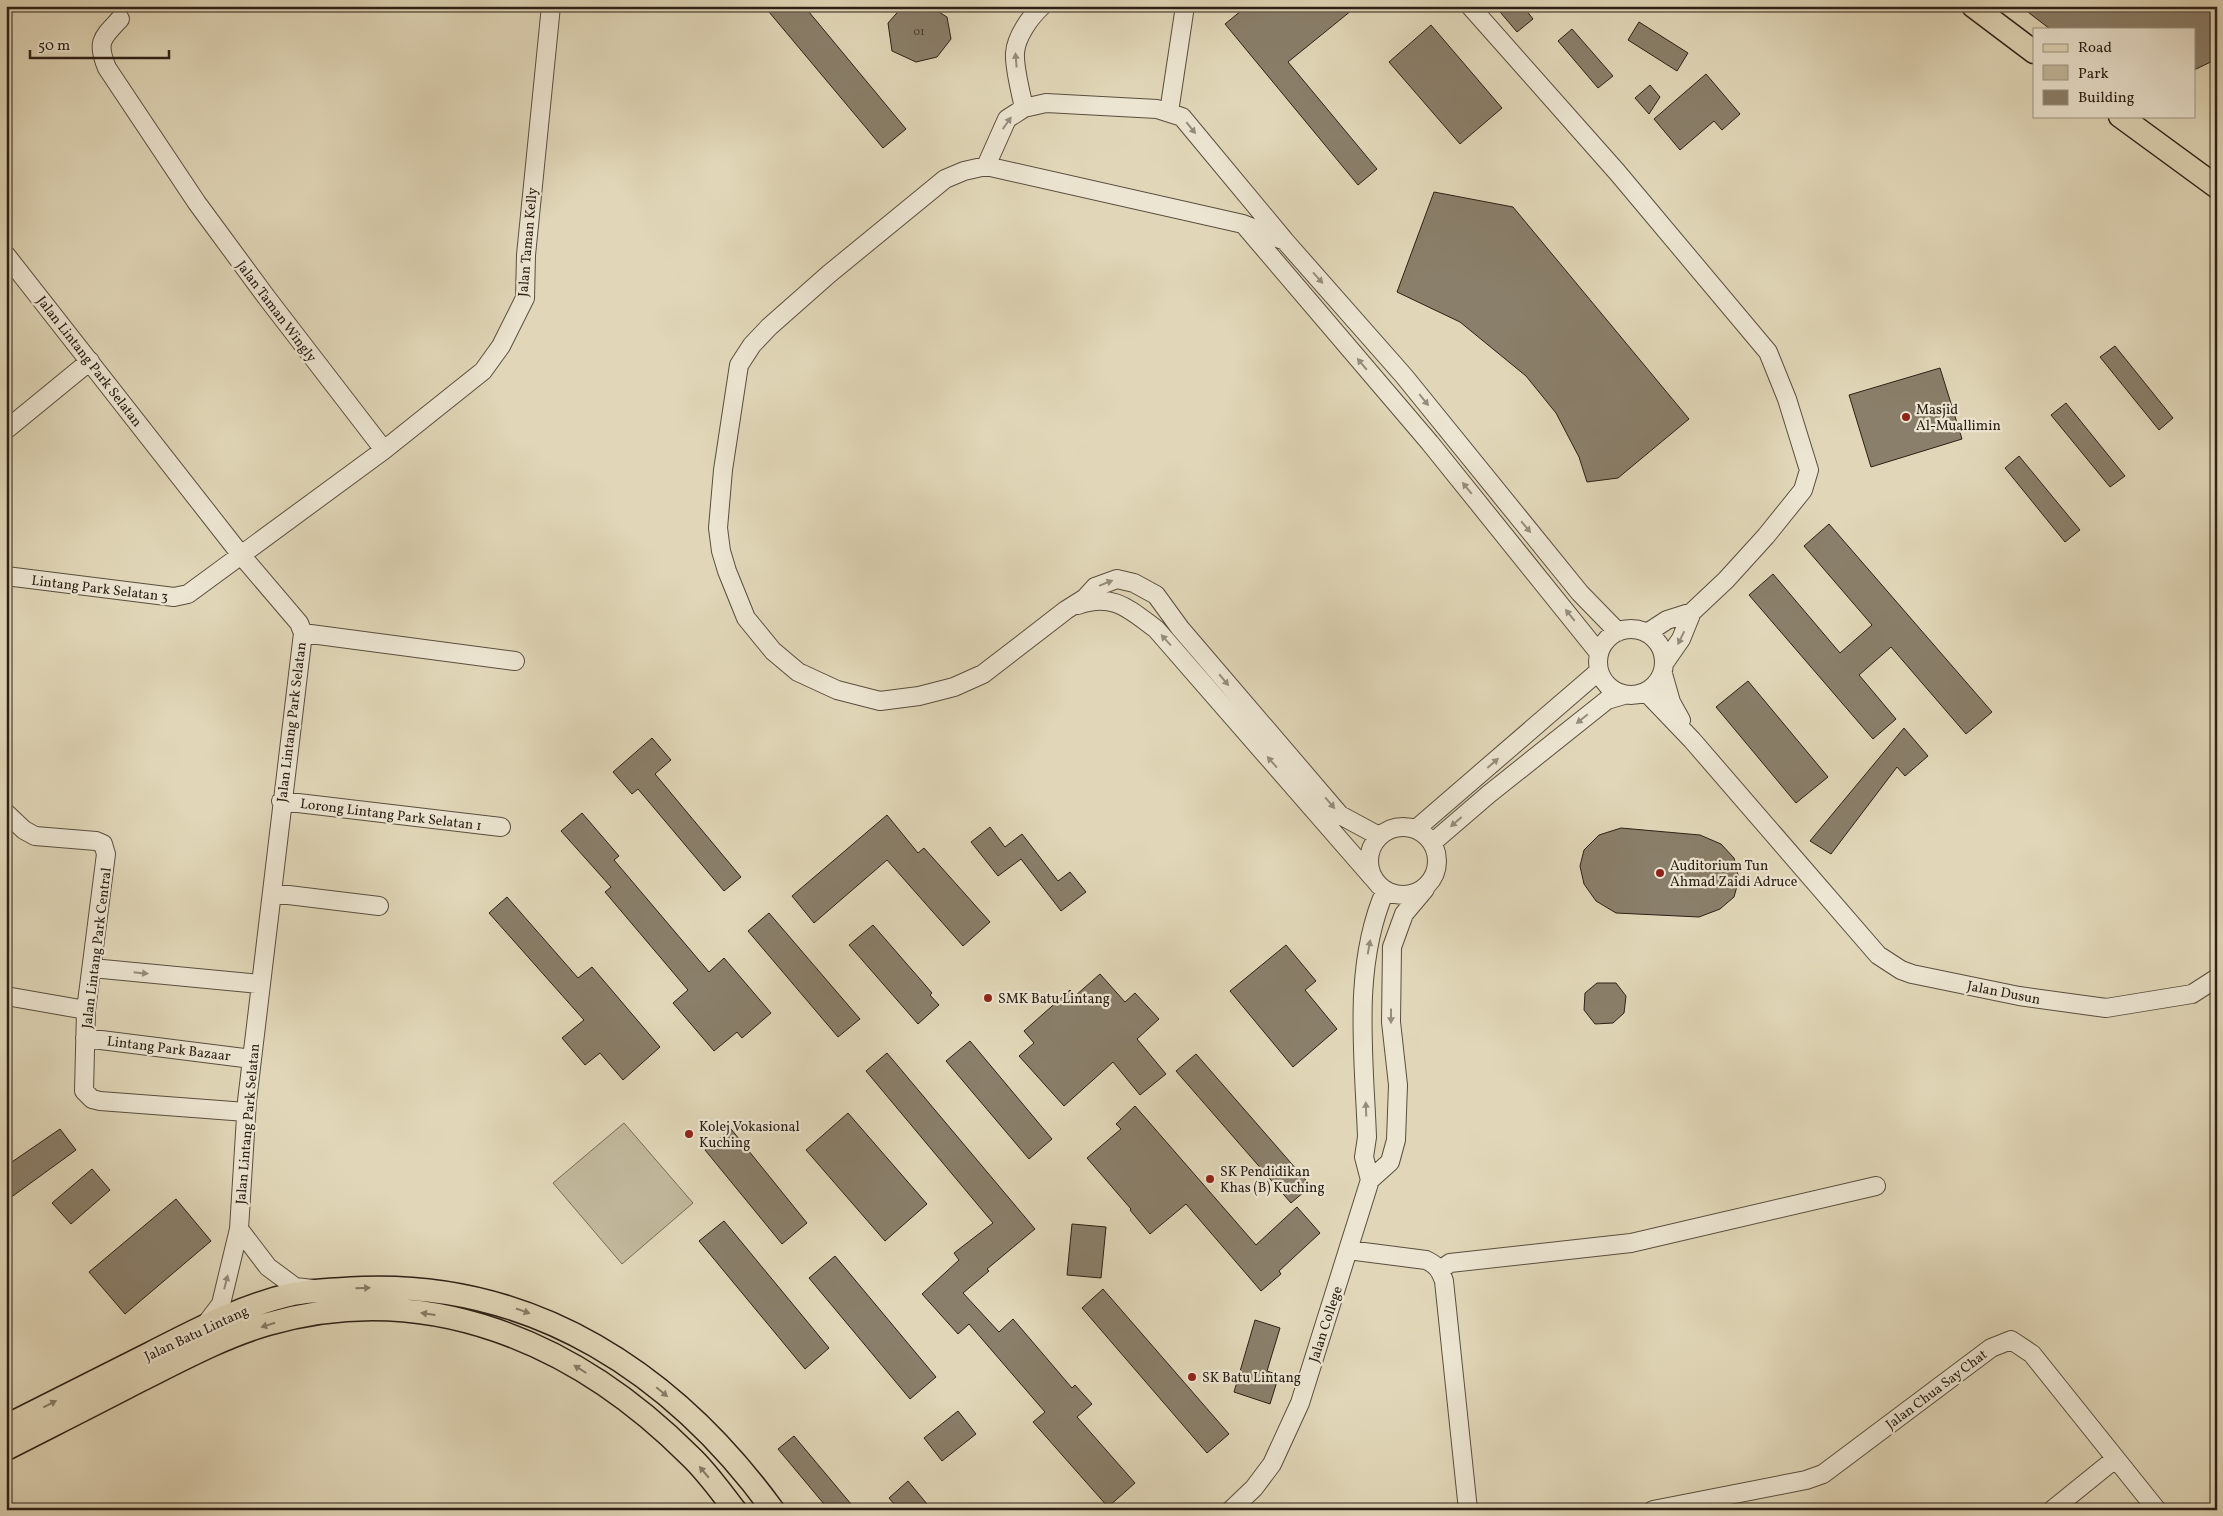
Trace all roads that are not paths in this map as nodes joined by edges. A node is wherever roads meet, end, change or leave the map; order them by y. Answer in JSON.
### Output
{"nodes":[{"id":1,"x":551,"y":6,"type":"edge"},
{"id":2,"x":1042,"y":6,"type":"edge"},
{"id":3,"x":1186,"y":6,"type":"edge"},
{"id":4,"x":1470,"y":6,"type":"edge"},
{"id":5,"x":1974,"y":6,"type":"edge"},
{"id":6,"x":120,"y":19,"type":"dead end"},
{"id":7,"x":2033,"y":51,"type":"edge"},
{"id":8,"x":1024,"y":108,"type":"junction"},
{"id":9,"x":1169,"y":112,"type":"junction"},
{"id":10,"x":2123,"y":118,"type":"edge"},
{"id":11,"x":986,"y":166,"type":"junction"},
{"id":12,"x":2217,"y":188,"type":"edge"},
{"id":13,"x":1243,"y":224,"type":"junction"},
{"id":14,"x":1285,"y":241,"type":"junction"},
{"id":15,"x":6,"y":255,"type":"edge"},
{"id":16,"x":90,"y":361,"type":"junction"},
{"id":17,"x":1404,"y":376,"type":"junction"},
{"id":18,"x":1382,"y":387,"type":"junction"},
{"id":19,"x":7,"y":429,"type":"edge"},
{"id":20,"x":384,"y":450,"type":"junction"},
{"id":21,"x":241,"y":555,"type":"junction"},
{"id":22,"x":6,"y":576,"type":"edge"},
{"id":23,"x":1066,"y":610,"type":"junction"},
{"id":24,"x":1692,"y":612,"type":"junction"},
{"id":25,"x":1618,"y":632,"type":"junction"},
{"id":26,"x":302,"y":633,"type":"junction"},
{"id":27,"x":1647,"y":633,"type":"junction"},
{"id":28,"x":1599,"y":653,"type":"junction"},
{"id":29,"x":515,"y":661,"type":"dead end"},
{"id":30,"x":1664,"y":668,"type":"junction"},
{"id":31,"x":1599,"y":671,"type":"junction"},
{"id":32,"x":1646,"y":692,"type":"junction"},
{"id":33,"x":1624,"y":695,"type":"junction"},
{"id":34,"x":1692,"y":740,"type":"junction"},
{"id":35,"x":281,"y":801,"type":"junction"},
{"id":36,"x":6,"y":814,"type":"edge"},
{"id":37,"x":501,"y":827,"type":"dead end"},
{"id":38,"x":1416,"y":829,"type":"junction"},
{"id":39,"x":1379,"y":836,"type":"junction"},
{"id":40,"x":1432,"y":843,"type":"junction"},
{"id":41,"x":1379,"y":884,"type":"junction"},
{"id":42,"x":1425,"y":889,"type":"junction"},
{"id":43,"x":272,"y":893,"type":"junction"},
{"id":44,"x":379,"y":906,"type":"dead end"},
{"id":45,"x":92,"y":968,"type":"junction"},
{"id":46,"x":2217,"y":978,"type":"edge"},
{"id":47,"x":260,"y":984,"type":"junction"},
{"id":48,"x":6,"y":996,"type":"edge"},
{"id":49,"x":86,"y":1010,"type":"junction"},
{"id":50,"x":85,"y":1038,"type":"junction"},
{"id":51,"x":252,"y":1058,"type":"junction"},
{"id":52,"x":246,"y":1112,"type":"junction"},
{"id":53,"x":1370,"y":1180,"type":"junction"},
{"id":54,"x":1876,"y":1186,"type":"dead end"},
{"id":55,"x":239,"y":1229,"type":"junction"},
{"id":56,"x":1348,"y":1250,"type":"junction"},
{"id":57,"x":1440,"y":1270,"type":"junction"},
{"id":58,"x":327,"y":1290,"type":"junction"},
{"id":59,"x":205,"y":1326,"type":"junction"},
{"id":60,"x":6,"y":1426,"type":"edge"},
{"id":61,"x":6,"y":1449,"type":"edge"},
{"id":62,"x":2116,"y":1459,"type":"junction"},
{"id":63,"x":735,"y":1510,"type":"edge"},
{"id":64,"x":773,"y":1510,"type":"edge"},
{"id":65,"x":1231,"y":1510,"type":"edge"},
{"id":66,"x":1468,"y":1510,"type":"edge"},
{"id":67,"x":1653,"y":1510,"type":"edge"},
{"id":68,"x":2052,"y":1510,"type":"edge"},
{"id":69,"x":2157,"y":1510,"type":"edge"}],
"edges":[{"from":1,"to":20,"type":"street","name":"Jalan Taman Kelly"},
{"from":8,"to":2,"type":"street","one_way":true},
{"from":3,"to":9,"type":"street"},
{"from":4,"to":24,"type":"street"},
{"from":5,"to":7,"type":"main road"},
{"from":6,"to":20,"type":"street","name":"Jalan Taman Wingly"},
{"from":8,"to":9,"type":"street"},
{"from":11,"to":8,"type":"street","one_way":true},
{"from":9,"to":14,"type":"street","one_way":true},
{"from":10,"to":12,"type":"main road"},
{"from":11,"to":13,"type":"street"},
{"from":11,"to":23,"type":"street"},
{"from":13,"to":14,"type":"street"},
{"from":18,"to":13,"type":"street","one_way":true},
{"from":14,"to":17,"type":"street","one_way":true},
{"from":15,"to":16,"type":"street","name":"Jalan Lintang Park Selatan"},
{"from":16,"to":19,"type":"street"},
{"from":16,"to":21,"type":"street","name":"Jalan Lintang Park Selatan"},
{"from":17,"to":18,"type":"street"},
{"from":17,"to":25,"type":"street","one_way":true},
{"from":28,"to":18,"type":"street","one_way":true},
{"from":20,"to":21,"type":"street"},
{"from":21,"to":22,"type":"street","name":"Lintang Park Selatan 3"},
{"from":21,"to":26,"type":"street","name":"Jalan Lintang Park Selatan"},
{"from":23,"to":39,"type":"street","one_way":true},
{"from":41,"to":23,"type":"street","one_way":true},
{"from":24,"to":27,"type":"street"},
{"from":24,"to":30,"type":"street","one_way":true},
{"from":25,"to":27,"type":"street"},
{"from":25,"to":28,"type":"street"},
{"from":26,"to":29,"type":"street"},
{"from":26,"to":35,"type":"street","name":"Jalan Lintang Park Selatan"},
{"from":27,"to":30,"type":"street"},
{"from":28,"to":31,"type":"street"},
{"from":30,"to":32,"type":"street"},
{"from":30,"to":34,"type":"street"},
{"from":31,"to":33,"type":"street"},
{"from":38,"to":31,"type":"street","one_way":true},
{"from":32,"to":33,"type":"street"},
{"from":32,"to":34,"type":"street"},
{"from":33,"to":40,"type":"street","one_way":true},
{"from":34,"to":46,"type":"street","name":"Jalan Dusun"},
{"from":35,"to":37,"type":"street","name":"Lorong Lintang Park Selatan 1"},
{"from":35,"to":43,"type":"street","name":"Jalan Lintang Park Selatan"},
{"from":36,"to":45,"type":"street","name":"Jalan Lintang Park Central"},
{"from":38,"to":39,"type":"street"},
{"from":38,"to":40,"type":"street"},
{"from":39,"to":41,"type":"street"},
{"from":40,"to":42,"type":"street"},
{"from":41,"to":42,"type":"street"},
{"from":53,"to":41,"type":"street","one_way":true},
{"from":42,"to":53,"type":"street","one_way":true},
{"from":43,"to":44,"type":"street"},
{"from":43,"to":47,"type":"street","name":"Jalan Lintang Park Selatan"},
{"from":45,"to":47,"type":"street","one_way":true},
{"from":45,"to":49,"type":"street","name":"Jalan Lintang Park Central"},
{"from":47,"to":51,"type":"street","name":"Jalan Lintang Park Selatan"},
{"from":48,"to":49,"type":"street"},
{"from":49,"to":50,"type":"street","name":"Jalan Lintang Park Central"},
{"from":50,"to":51,"type":"street","name":"Lintang Park Bazaar"},
{"from":50,"to":52,"type":"street","name":"Jalan Lintang Park Central"},
{"from":51,"to":52,"type":"street","name":"Jalan Lintang Park Selatan"},
{"from":52,"to":55,"type":"street","name":"Jalan Lintang Park Selatan"},
{"from":53,"to":56,"type":"street","name":"Jalan College"},
{"from":54,"to":57,"type":"street"},
{"from":55,"to":58,"type":"street"},
{"from":59,"to":55,"type":"street","name":"Jalan Lintang Park Selatan","one_way":true},
{"from":56,"to":57,"type":"street"},
{"from":56,"to":65,"type":"street","name":"Jalan College"},
{"from":57,"to":66,"type":"street"},
{"from":58,"to":59,"type":"main road","name":"Jalan Batu Lintang"},
{"from":58,"to":64,"type":"main road","name":"Jalan Batu Lintang","one_way":true},
{"from":60,"to":59,"type":"main road","name":"Jalan Batu Lintang","one_way":true},
{"from":63,"to":61,"type":"main road","name":"Jalan Batu Lintang","one_way":true},
{"from":62,"to":67,"type":"street","name":"Jalan Chua Say Chat"},
{"from":62,"to":68,"type":"street"},
{"from":62,"to":69,"type":"street","name":"Jalan Chua Say Chat"}]}
